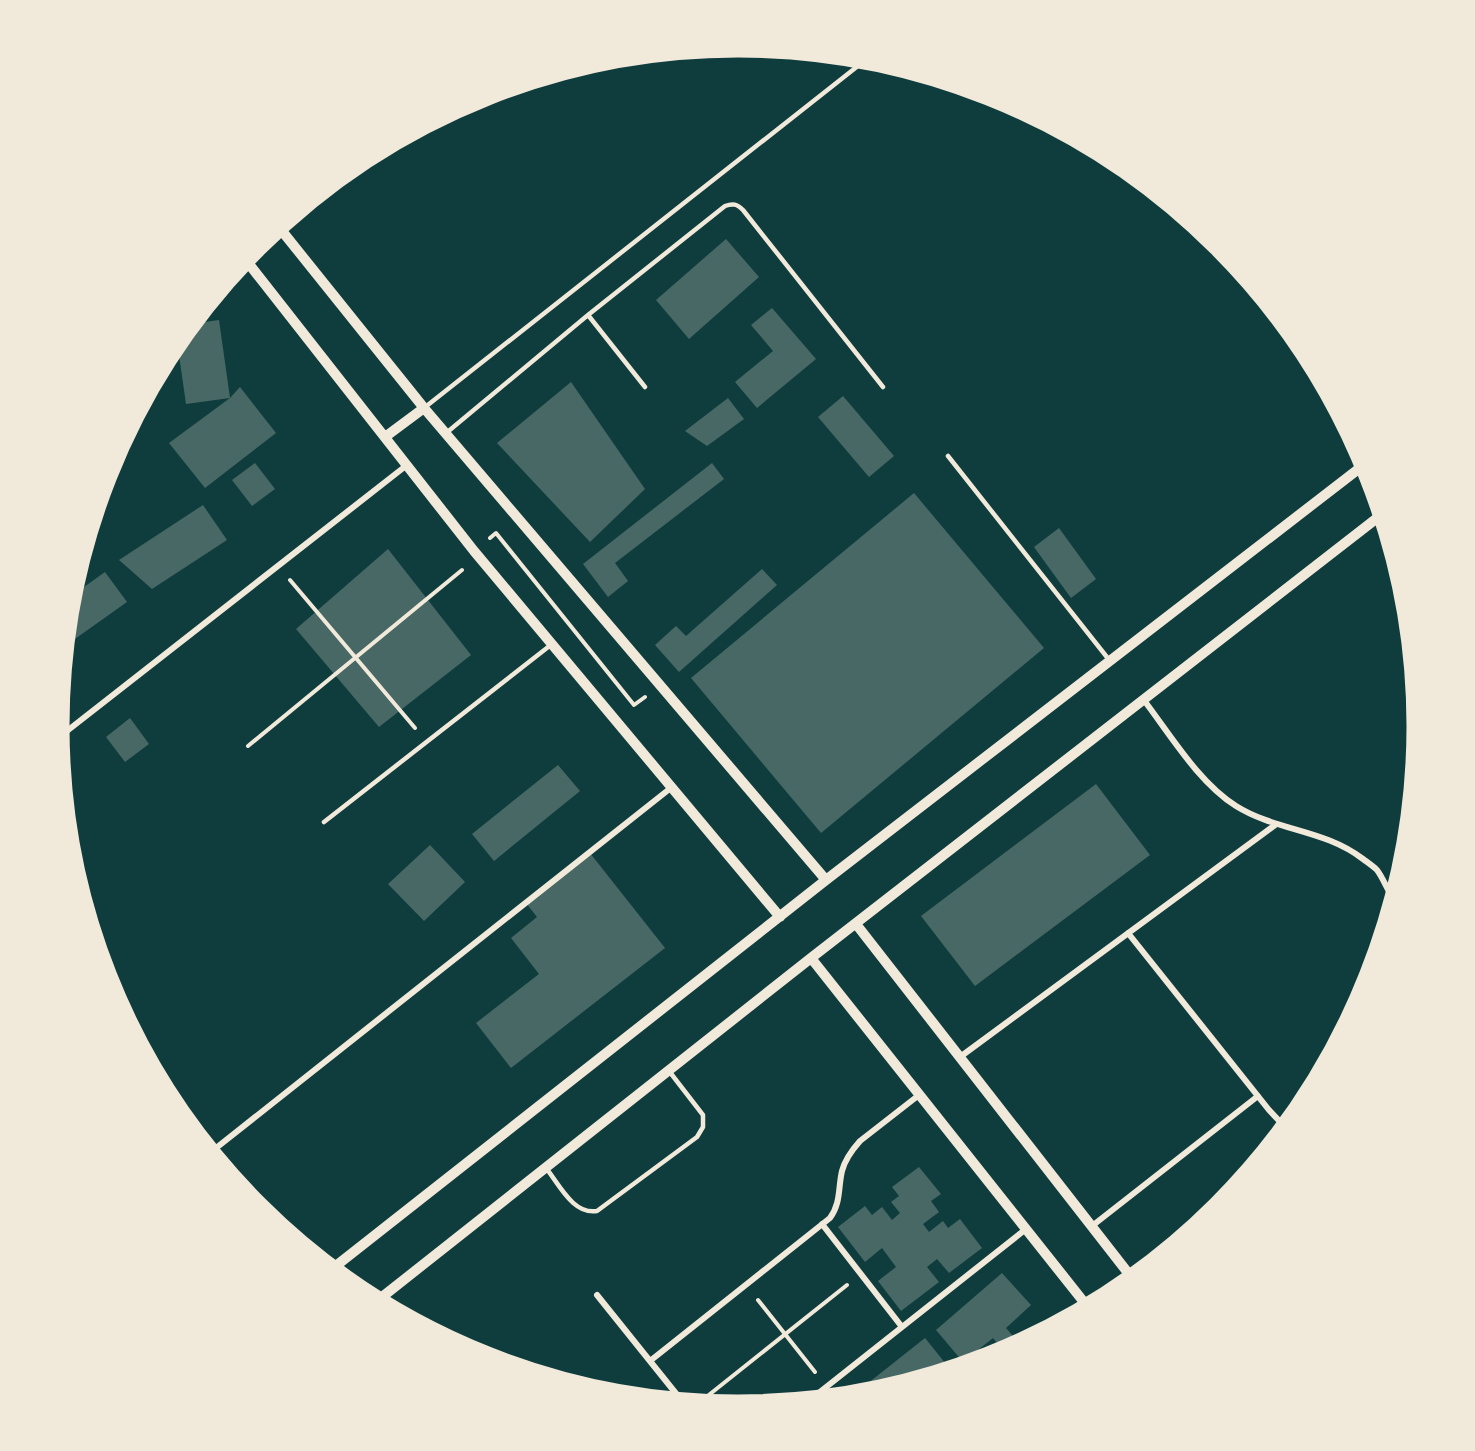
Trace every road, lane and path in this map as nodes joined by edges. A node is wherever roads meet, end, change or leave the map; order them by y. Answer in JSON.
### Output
{"nodes":[{"id":1,"x":857,"y":66,"type":"edge"},
{"id":2,"x":284,"y":233,"type":"edge"},
{"id":3,"x":251,"y":266,"type":"edge"},
{"id":4,"x":588,"y":315,"type":"junction"},
{"id":5,"x":645,"y":387,"type":"dead end"},
{"id":6,"x":883,"y":387,"type":"dead end"},
{"id":7,"x":424,"y":408,"type":"junction"},
{"id":8,"x":445,"y":434,"type":"junction"},
{"id":9,"x":385,"y":437,"type":"junction"},
{"id":10,"x":948,"y":456,"type":"dead end"},
{"id":11,"x":407,"y":465,"type":"junction"},
{"id":12,"x":1357,"y":471,"type":"edge"},
{"id":13,"x":1375,"y":520,"type":"edge"},
{"id":14,"x":477,"y":554,"type":"junction"},
{"id":15,"x":279,"y":566,"type":"junction"},
{"id":16,"x":552,"y":644,"type":"junction"},
{"id":17,"x":356,"y":658,"type":"junction"},
{"id":18,"x":1110,"y":661,"type":"junction"},
{"id":19,"x":660,"y":685,"type":"junction"},
{"id":20,"x":1143,"y":699,"type":"junction"},
{"id":21,"x":68,"y":730,"type":"edge"},
{"id":22,"x":427,"y":742,"type":"junction"},
{"id":23,"x":248,"y":746,"type":"dead end"},
{"id":24,"x":672,"y":787,"type":"junction"},
{"id":25,"x":324,"y":822,"type":"dead end"},
{"id":26,"x":1275,"y":825,"type":"junction"},
{"id":27,"x":826,"y":880,"type":"junction"},
{"id":28,"x":1387,"y":888,"type":"edge"},
{"id":29,"x":780,"y":917,"type":"junction"},
{"id":30,"x":856,"y":924,"type":"junction"},
{"id":31,"x":1128,"y":933,"type":"junction"},
{"id":32,"x":811,"y":958,"type":"junction"},
{"id":33,"x":960,"y":1057,"type":"junction"},
{"id":34,"x":669,"y":1071,"type":"junction"},
{"id":35,"x":919,"y":1095,"type":"junction"},
{"id":36,"x":1258,"y":1096,"type":"junction"},
{"id":37,"x":1279,"y":1120,"type":"edge"},
{"id":38,"x":218,"y":1147,"type":"edge"},
{"id":39,"x":546,"y":1168,"type":"junction"},
{"id":40,"x":822,"y":1224,"type":"junction"},
{"id":41,"x":1092,"y":1226,"type":"junction"},
{"id":42,"x":1026,"y":1228,"type":"junction"},
{"id":43,"x":339,"y":1264,"type":"edge"},
{"id":44,"x":1126,"y":1271,"type":"edge"},
{"id":45,"x":861,"y":1274,"type":"junction"},
{"id":46,"x":746,"y":1285,"type":"junction"},
{"id":47,"x":384,"y":1295,"type":"edge"},
{"id":48,"x":597,"y":1295,"type":"dead end"},
{"id":49,"x":1082,"y":1300,"type":"edge"},
{"id":50,"x":902,"y":1327,"type":"junction"},
{"id":51,"x":785,"y":1334,"type":"junction"},
{"id":52,"x":650,"y":1361,"type":"junction"},
{"id":53,"x":826,"y":1387,"type":"junction"},
{"id":54,"x":822,"y":1390,"type":"edge"},
{"id":55,"x":675,"y":1392,"type":"edge"},
{"id":56,"x":708,"y":1395,"type":"edge"}],
"edges":[{"from":1,"to":7,"type":"lane"},
{"from":2,"to":7,"type":"street"},
{"from":3,"to":9,"type":"street"},
{"from":4,"to":5,"type":"lane"},
{"from":4,"to":6,"type":"lane"},
{"from":4,"to":8,"type":"lane"},
{"from":7,"to":8,"type":"street"},
{"from":7,"to":9,"type":"street"},
{"from":8,"to":19,"type":"street"},
{"from":9,"to":11,"type":"street"},
{"from":10,"to":18,"type":"lane"},
{"from":11,"to":14,"type":"street"},
{"from":11,"to":15,"type":"street"},
{"from":12,"to":18,"type":"street"},
{"from":13,"to":20,"type":"street"},
{"from":14,"to":16,"type":"street"},
{"from":14,"to":17,"type":"path"},
{"from":14,"to":19,"type":"path"},
{"from":15,"to":17,"type":"path"},
{"from":15,"to":21,"type":"street"},
{"from":16,"to":22,"type":"lane"},
{"from":16,"to":24,"type":"street"},
{"from":17,"to":22,"type":"path"},
{"from":17,"to":23,"type":"path"},
{"from":18,"to":27,"type":"street"},
{"from":19,"to":27,"type":"street"},
{"from":20,"to":26,"type":"street"},
{"from":20,"to":30,"type":"street"},
{"from":22,"to":25,"type":"lane"},
{"from":24,"to":29,"type":"street"},
{"from":24,"to":38,"type":"street"},
{"from":26,"to":28,"type":"street"},
{"from":26,"to":31,"type":"street"},
{"from":27,"to":29,"type":"street"},
{"from":29,"to":43,"type":"street"},
{"from":30,"to":32,"type":"street"},
{"from":30,"to":33,"type":"street"},
{"from":31,"to":33,"type":"street"},
{"from":31,"to":36,"type":"street"},
{"from":32,"to":34,"type":"street"},
{"from":32,"to":35,"type":"street"},
{"from":33,"to":41,"type":"street"},
{"from":34,"to":39,"type":"street"},
{"from":34,"to":39,"type":"lane"},
{"from":35,"to":40,"type":"street"},
{"from":35,"to":42,"type":"street"},
{"from":36,"to":37,"type":"street"},
{"from":36,"to":41,"type":"street"},
{"from":39,"to":47,"type":"street"},
{"from":40,"to":45,"type":"street"},
{"from":40,"to":46,"type":"street"},
{"from":41,"to":44,"type":"street"},
{"from":42,"to":49,"type":"street"},
{"from":42,"to":50,"type":"street"},
{"from":45,"to":50,"type":"street"},
{"from":45,"to":51,"type":"path"},
{"from":46,"to":51,"type":"path"},
{"from":46,"to":52,"type":"street"},
{"from":48,"to":52,"type":"street"},
{"from":50,"to":53,"type":"street"},
{"from":51,"to":53,"type":"path"},
{"from":51,"to":56,"type":"path"},
{"from":52,"to":55,"type":"street"},
{"from":53,"to":54,"type":"street"}]}
